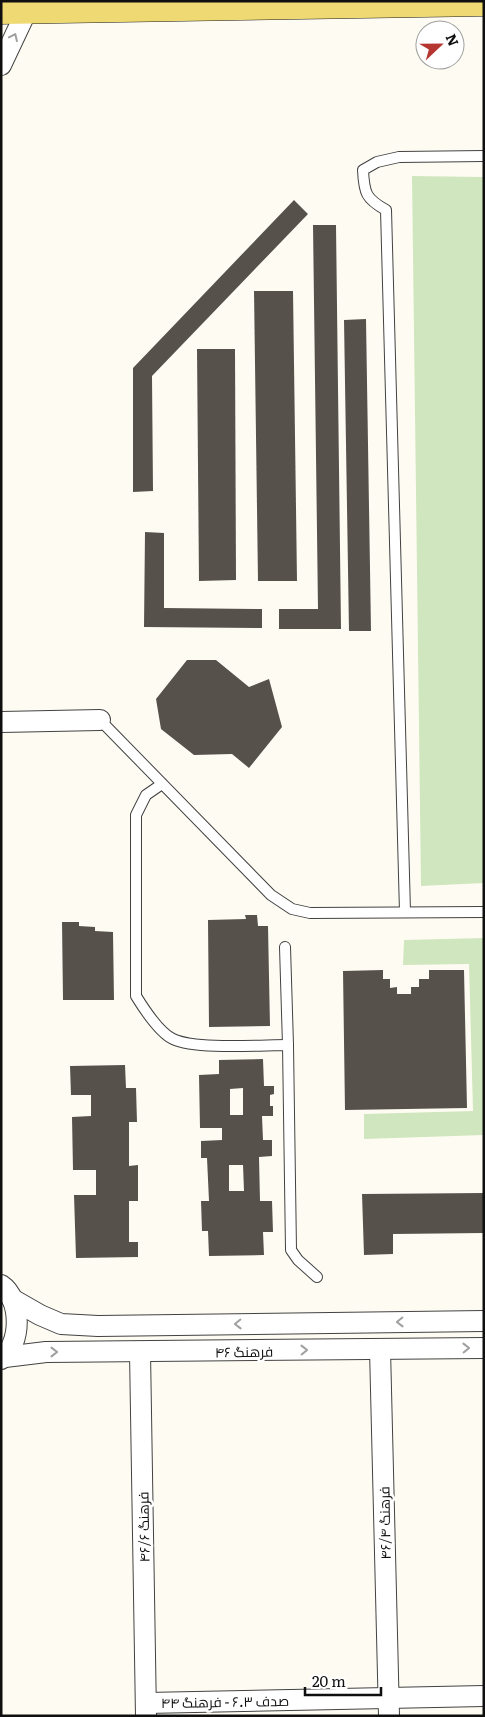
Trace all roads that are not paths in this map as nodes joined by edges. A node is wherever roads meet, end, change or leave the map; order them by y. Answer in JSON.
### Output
{"nodes":[{"id":1,"x":484,"y":2,"type":"edge"},
{"id":2,"x":14,"y":10,"type":"edge"},
{"id":3,"x":1,"y":65,"type":"edge"},
{"id":4,"x":484,"y":156,"type":"edge"},
{"id":5,"x":100,"y":720,"type":"joint"},
{"id":6,"x":1,"y":722,"type":"edge"},
{"id":7,"x":162,"y":784,"type":"junction"},
{"id":8,"x":405,"y":912,"type":"junction"},
{"id":9,"x":484,"y":912,"type":"edge"},
{"id":10,"x":285,"y":947,"type":"dead end"},
{"id":11,"x":288,"y":1045,"type":"junction"},
{"id":12,"x":317,"y":1277,"type":"dead end"},
{"id":13,"x":5,"y":1287,"type":"edge"},
{"id":14,"x":484,"y":1321,"type":"edge"},
{"id":15,"x":484,"y":1348,"type":"edge"},
{"id":16,"x":380,"y":1349,"type":"junction"},
{"id":17,"x":140,"y":1352,"type":"junction"},
{"id":18,"x":3,"y":1358,"type":"edge"},
{"id":19,"x":484,"y":1696,"type":"edge"},
{"id":20,"x":389,"y":1707,"type":"edge"},
{"id":21,"x":146,"y":1709,"type":"edge"}],
"edges":[{"from":1,"to":2,"type":"main road"},
{"from":3,"to":2,"type":"street","one_way":true},
{"from":4,"to":8,"type":"lane"},
{"from":5,"to":6,"type":"street"},
{"from":5,"to":7,"type":"lane"},
{"from":7,"to":8,"type":"lane"},
{"from":7,"to":11,"type":"lane"},
{"from":8,"to":9,"type":"lane"},
{"from":10,"to":11,"type":"lane"},
{"from":11,"to":12,"type":"lane"},
{"from":14,"to":13,"type":"street","name":"فرهنگ ۴۶","one_way":true},
{"from":13,"to":18,"type":"street"},
{"from":16,"to":15,"type":"street","name":"فرهنگ ۴۶","one_way":true},
{"from":17,"to":16,"type":"street","name":"فرهنگ ۴۶","one_way":true},
{"from":16,"to":20,"type":"street","name":"فرهنگ ۴۶/۴"},
{"from":18,"to":17,"type":"street","name":"فرهنگ ۴۶","one_way":true},
{"from":17,"to":21,"type":"street","name":"فرهنگ ۴۶/۶"},
{"from":19,"to":20,"type":"street","name":"صدف ۶.۳ - فرهنگ ۴۴"},
{"from":20,"to":21,"type":"street","name":"صدف ۶.۳ - فرهنگ ۴۴"}]}
